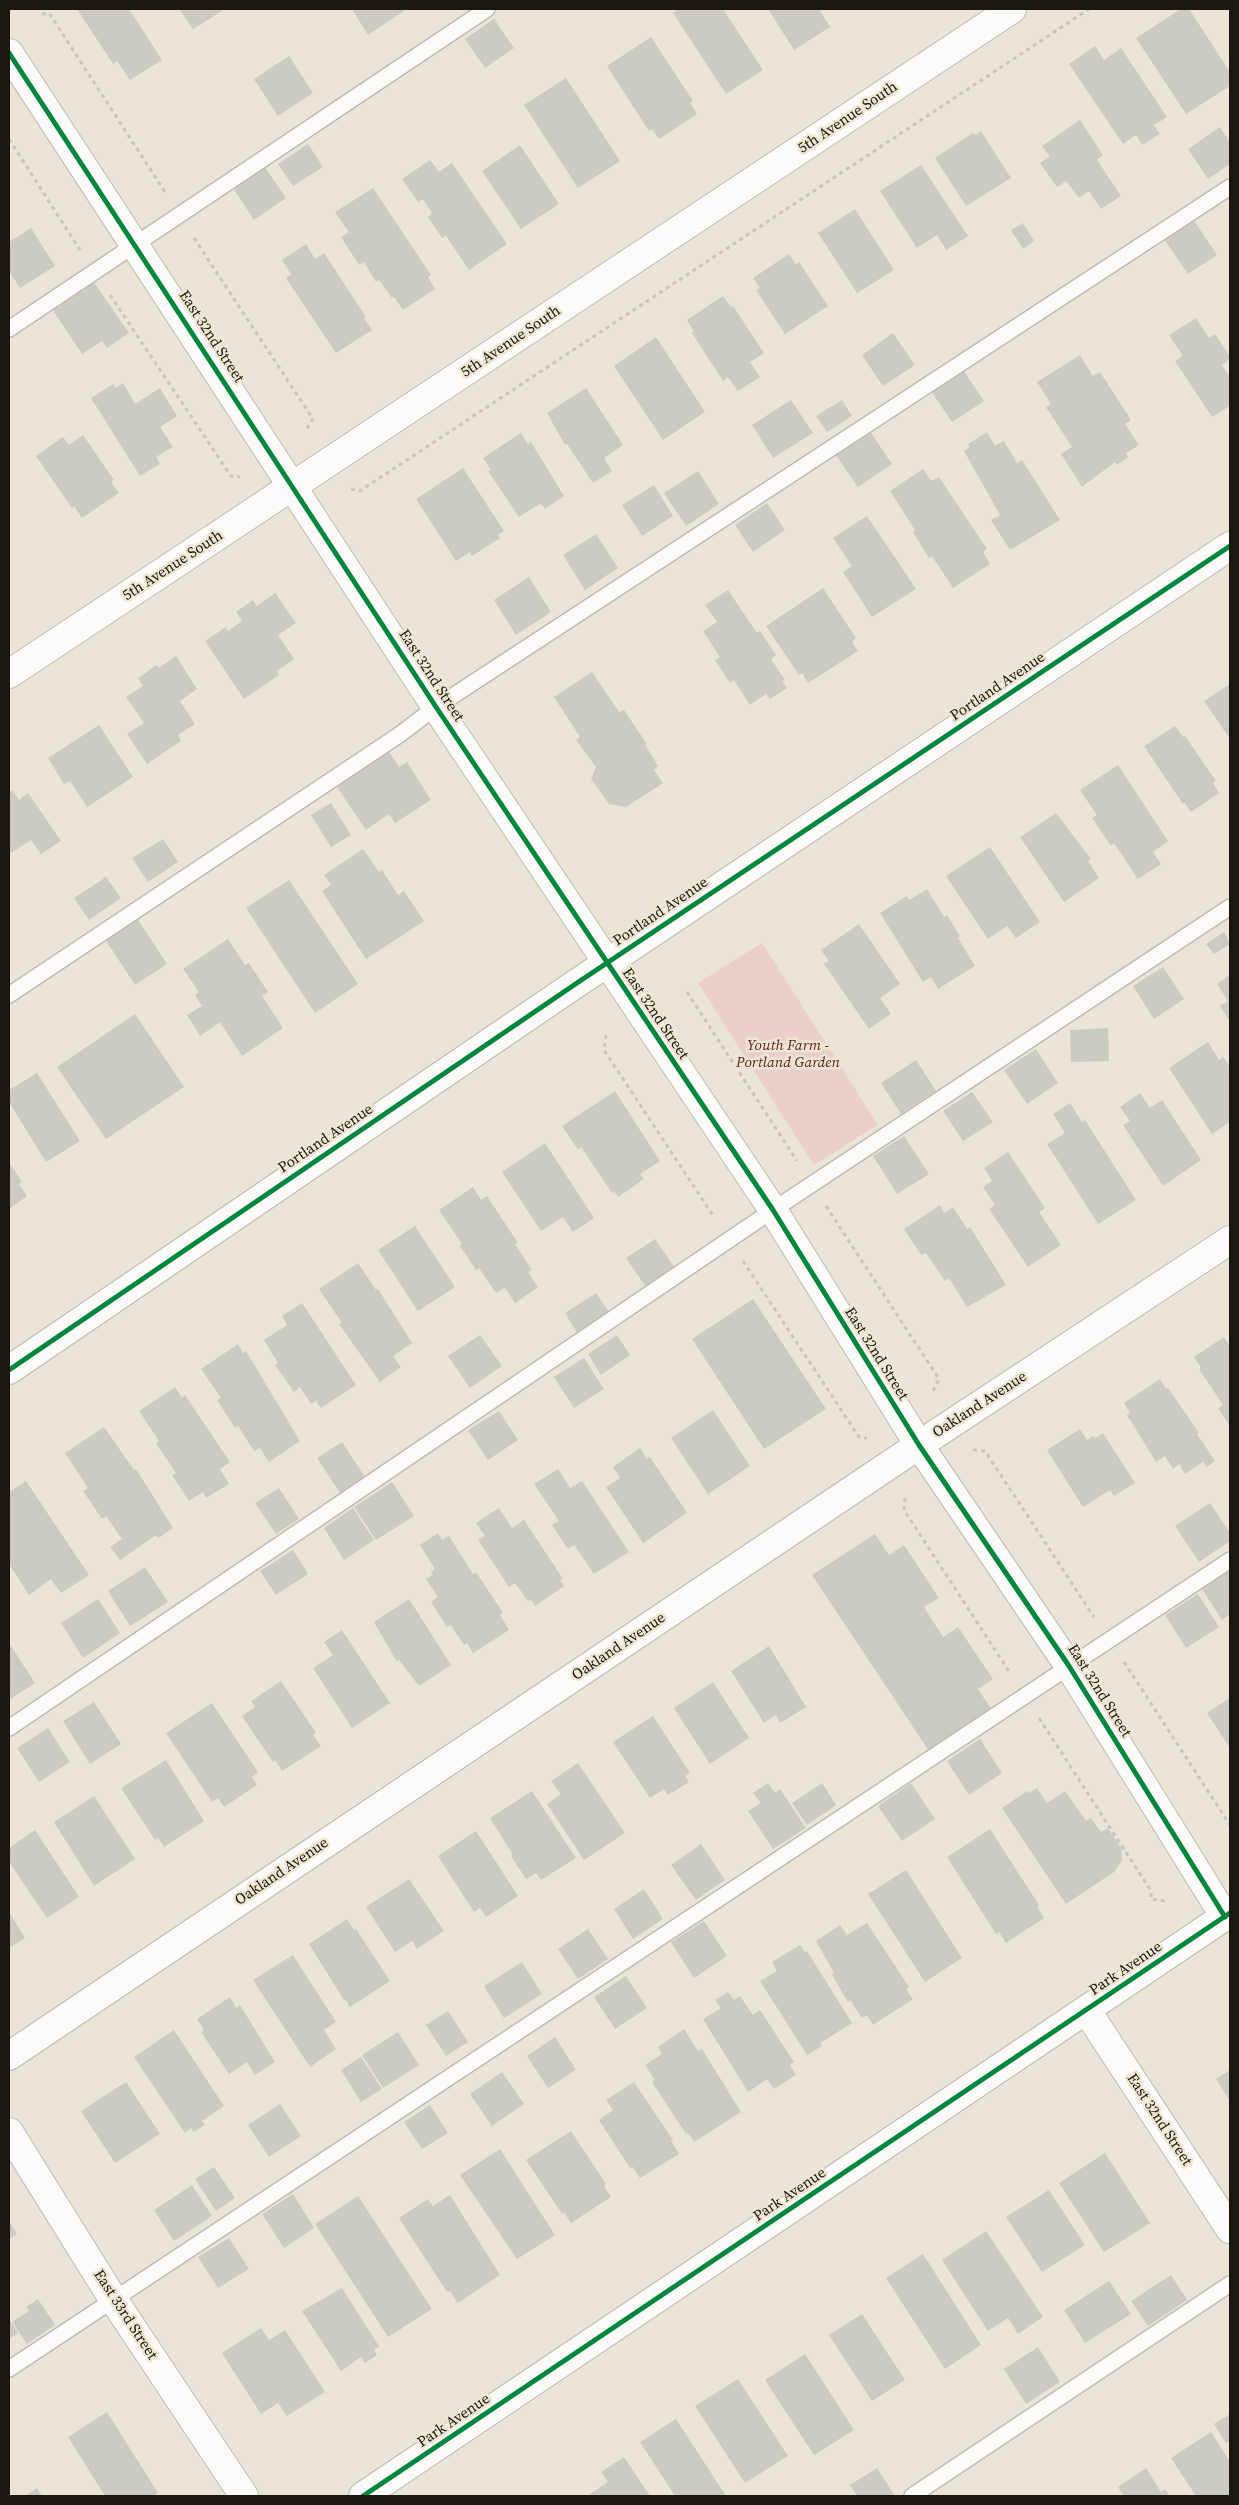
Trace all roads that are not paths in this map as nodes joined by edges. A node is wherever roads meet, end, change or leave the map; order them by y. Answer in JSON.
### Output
{"nodes":[{"id":1,"x":487,"y":9,"type":"edge"},
{"id":2,"x":1012,"y":9,"type":"edge"},
{"id":3,"x":9,"y":53,"type":"edge"},
{"id":4,"x":1230,"y":187,"type":"edge"},
{"id":5,"x":136,"y":246,"type":"junction"},
{"id":6,"x":9,"y":329,"type":"edge"},
{"id":7,"x":293,"y":486,"type":"junction"},
{"id":8,"x":1230,"y":546,"type":"edge"},
{"id":9,"x":9,"y":674,"type":"edge"},
{"id":10,"x":436,"y":707,"type":"junction"},
{"id":11,"x":1230,"y":907,"type":"edge"},
{"id":12,"x":606,"y":964,"type":"junction"},
{"id":13,"x":9,"y":995,"type":"edge"},
{"id":14,"x":773,"y":1210,"type":"junction"},
{"id":15,"x":1230,"y":1240,"type":"edge"},
{"id":16,"x":9,"y":1370,"type":"edge"},
{"id":17,"x":919,"y":1445,"type":"junction"},
{"id":18,"x":1230,"y":1560,"type":"edge"},
{"id":19,"x":1069,"y":1666,"type":"junction"},
{"id":20,"x":9,"y":1728,"type":"edge"},
{"id":21,"x":1228,"y":1915,"type":"edge"},
{"id":22,"x":1087,"y":2011,"type":"junction"},
{"id":23,"x":9,"y":2056,"type":"edge"},
{"id":24,"x":9,"y":2132,"type":"edge"},
{"id":25,"x":1230,"y":2229,"type":"edge"},
{"id":26,"x":1230,"y":2284,"type":"edge"},
{"id":27,"x":114,"y":2299,"type":"junction"},
{"id":28,"x":9,"y":2369,"type":"edge"},
{"id":29,"x":244,"y":2496,"type":"edge"},
{"id":30,"x":363,"y":2496,"type":"edge"},
{"id":31,"x":912,"y":2496,"type":"edge"}],
"edges":[{"from":1,"to":5,"type":"lane"},
{"from":2,"to":7,"type":"street","name":"5th Avenue South"},
{"from":3,"to":5,"type":"street","name":"East 32nd Street"},
{"from":4,"to":10,"type":"lane"},
{"from":5,"to":6,"type":"lane"},
{"from":5,"to":7,"type":"street","name":"East 32nd Street"},
{"from":7,"to":9,"type":"street","name":"5th Avenue South"},
{"from":7,"to":10,"type":"street","name":"East 32nd Street"},
{"from":8,"to":12,"type":"street","name":"Portland Avenue"},
{"from":10,"to":12,"type":"street","name":"East 32nd Street"},
{"from":10,"to":13,"type":"lane"},
{"from":11,"to":14,"type":"lane"},
{"from":12,"to":14,"type":"street","name":"East 32nd Street"},
{"from":12,"to":16,"type":"street","name":"Portland Avenue"},
{"from":14,"to":17,"type":"street","name":"East 32nd Street"},
{"from":14,"to":20,"type":"lane"},
{"from":15,"to":17,"type":"street","name":"Oakland Avenue"},
{"from":17,"to":19,"type":"street","name":"East 32nd Street"},
{"from":17,"to":23,"type":"street","name":"Oakland Avenue"},
{"from":18,"to":19,"type":"lane"},
{"from":19,"to":21,"type":"street","name":"East 32nd Street"},
{"from":19,"to":27,"type":"lane"},
{"from":21,"to":22,"type":"street","name":"Park Avenue"},
{"from":22,"to":25,"type":"street","name":"East 32nd Street"},
{"from":22,"to":30,"type":"street","name":"Park Avenue"},
{"from":24,"to":27,"type":"street","name":"East 33rd Street"},
{"from":26,"to":31,"type":"lane"},
{"from":27,"to":28,"type":"lane"},
{"from":27,"to":29,"type":"street","name":"East 33rd Street"}]}
